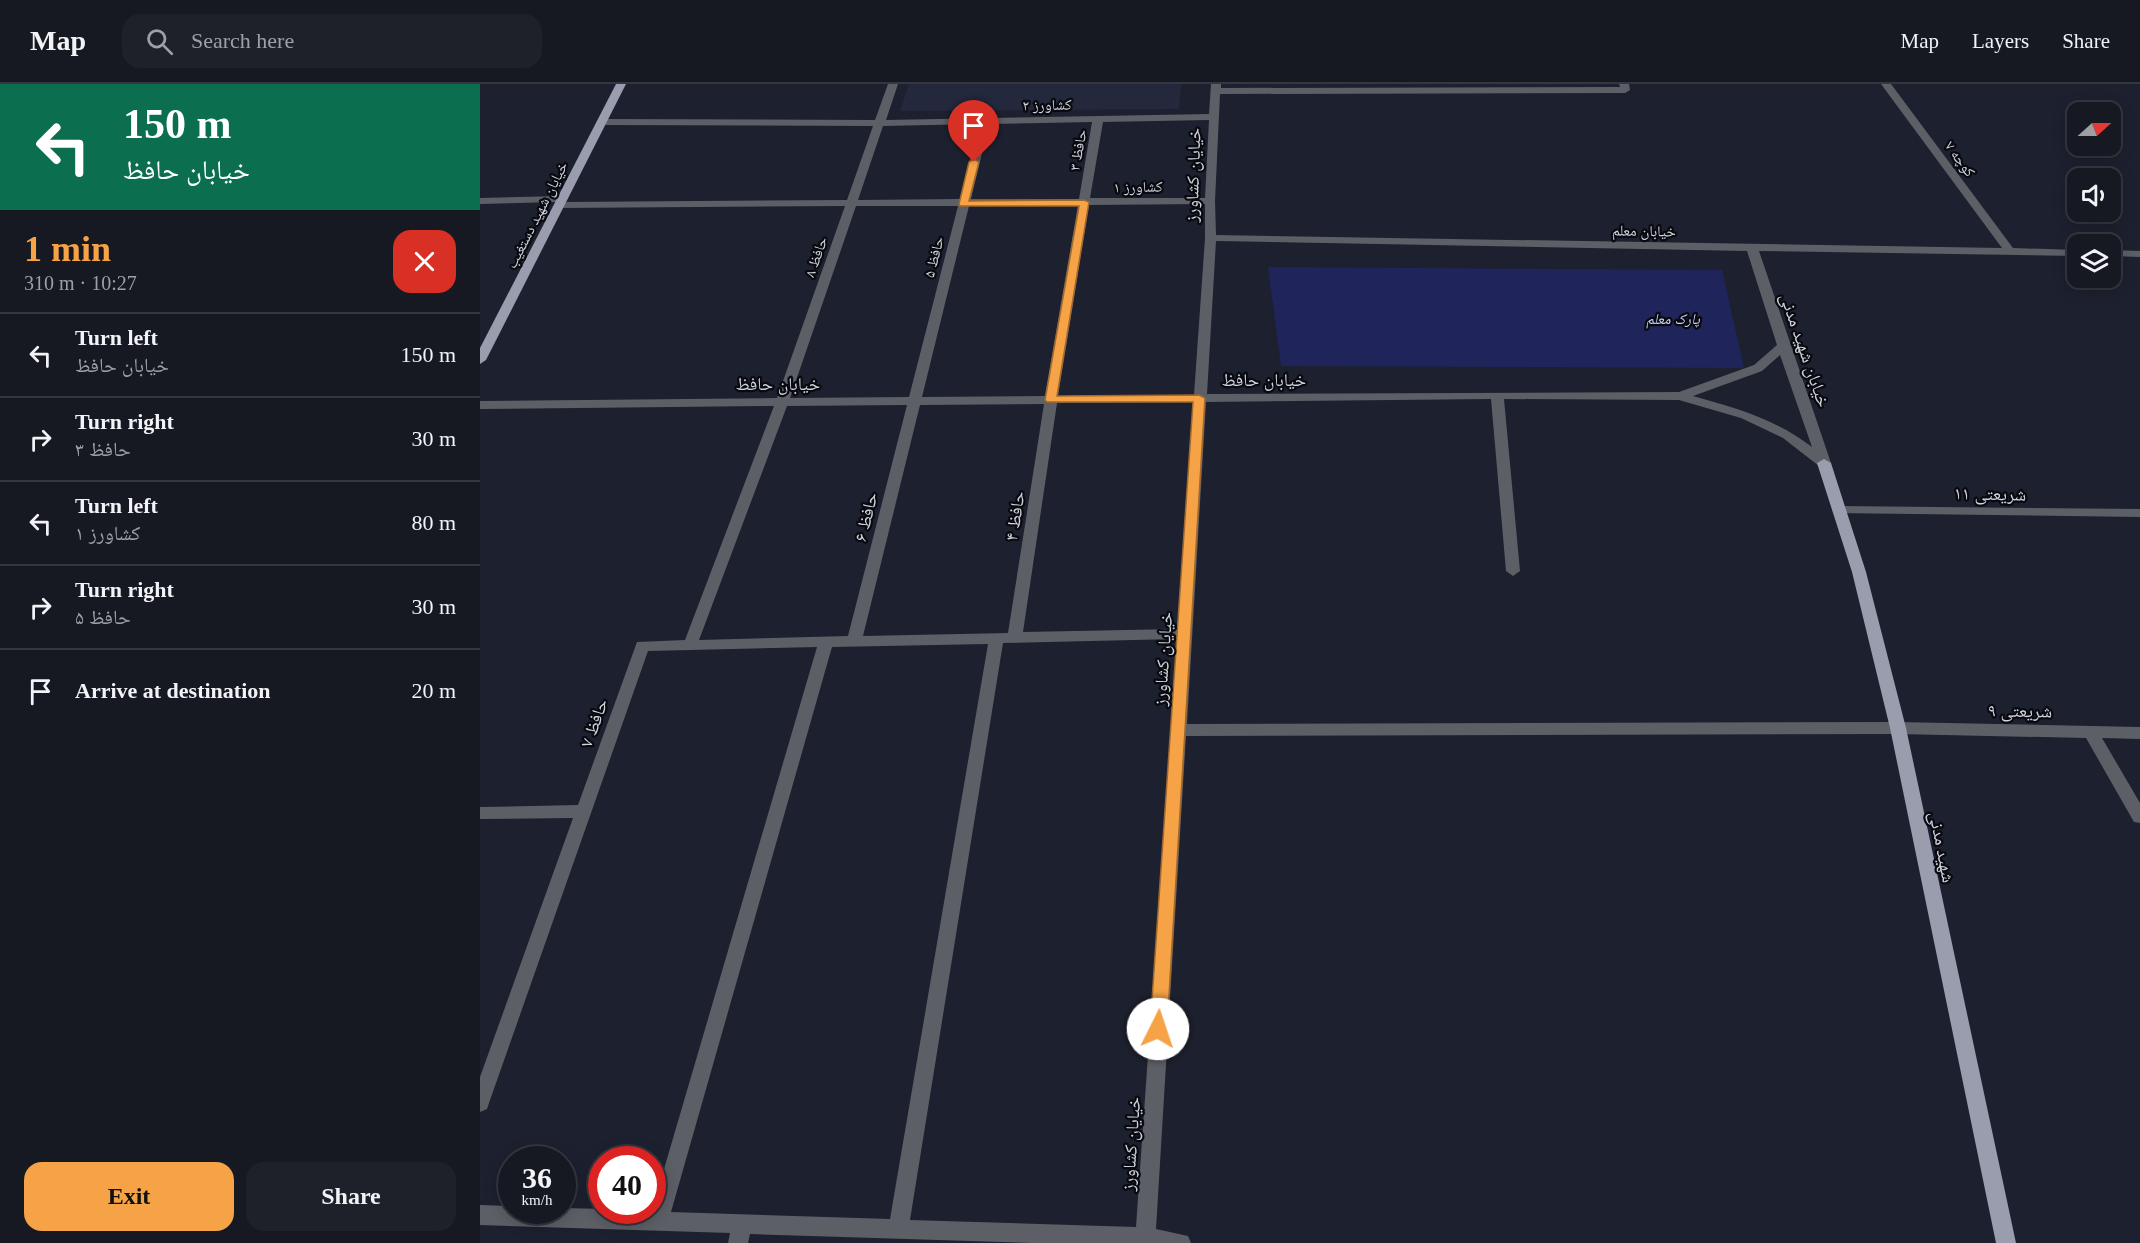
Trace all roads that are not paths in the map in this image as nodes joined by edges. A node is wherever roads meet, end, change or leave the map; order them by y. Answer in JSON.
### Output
{"nodes":[{"id":1,"x":621,"y":84,"type":"edge"},
{"id":2,"x":893,"y":84,"type":"edge"},
{"id":3,"x":1886,"y":84,"type":"edge"},
{"id":4,"x":1625,"y":87,"type":"edge"},
{"id":5,"x":1216,"y":88,"type":"edge"},
{"id":6,"x":1215,"y":117,"type":"junction"},
{"id":7,"x":1098,"y":119,"type":"junction"},
{"id":8,"x":985,"y":121,"type":"junction"},
{"id":9,"x":601,"y":122,"type":"junction"},
{"id":10,"x":879,"y":123,"type":"junction"},
{"id":11,"x":480,"y":201,"type":"edge"},
{"id":12,"x":1210,"y":201,"type":"junction"},
{"id":13,"x":560,"y":202,"type":"junction"},
{"id":14,"x":1084,"y":202,"type":"junction"},
{"id":15,"x":964,"y":204,"type":"junction"},
{"id":16,"x":850,"y":205,"type":"junction"},
{"id":17,"x":1211,"y":238,"type":"junction"},
{"id":18,"x":1752,"y":248,"type":"junction"},
{"id":19,"x":2010,"y":252,"type":"junction"},
{"id":20,"x":2067,"y":253,"type":"edge"},
{"id":21,"x":2121,"y":253,"type":"edge"},
{"id":22,"x":2140,"y":254,"type":"edge"},
{"id":23,"x":1783,"y":346,"type":"junction"},
{"id":24,"x":480,"y":360,"type":"edge"},
{"id":25,"x":1497,"y":396,"type":"junction"},
{"id":26,"x":1680,"y":396,"type":"junction"},
{"id":27,"x":1199,"y":398,"type":"junction"},
{"id":28,"x":1051,"y":400,"type":"junction"},
{"id":29,"x":913,"y":401,"type":"junction"},
{"id":30,"x":782,"y":402,"type":"junction"},
{"id":31,"x":480,"y":405,"type":"edge"},
{"id":32,"x":1824,"y":463,"type":"junction"},
{"id":33,"x":1839,"y":510,"type":"junction"},
{"id":34,"x":2140,"y":513,"type":"edge"},
{"id":35,"x":1513,"y":571,"type":"dead end"},
{"id":36,"x":1184,"y":634,"type":"junction"},
{"id":37,"x":996,"y":638,"type":"junction"},
{"id":38,"x":1015,"y":638,"type":"junction"},
{"id":39,"x":854,"y":641,"type":"junction"},
{"id":40,"x":826,"y":642,"type":"junction"},
{"id":41,"x":690,"y":645,"type":"junction"},
{"id":42,"x":1899,"y":728,"type":"junction"},
{"id":43,"x":1178,"y":730,"type":"junction"},
{"id":44,"x":2091,"y":732,"type":"junction"},
{"id":45,"x":2140,"y":733,"type":"edge"},
{"id":46,"x":584,"y":810,"type":"junction"},
{"id":47,"x":480,"y":813,"type":"edge"},
{"id":48,"x":2140,"y":818,"type":"edge"},
{"id":49,"x":480,"y":1103,"type":"edge"},
{"id":50,"x":666,"y":1193,"type":"edge"},
{"id":51,"x":480,"y":1215,"type":"edge"},
{"id":52,"x":588,"y":1219,"type":"edge"},
{"id":53,"x":666,"y":1222,"type":"edge"},
{"id":54,"x":898,"y":1229,"type":"junction"},
{"id":55,"x":739,"y":1233,"type":"edge"},
{"id":56,"x":1145,"y":1237,"type":"junction"},
{"id":57,"x":1181,"y":1243,"type":"edge"},
{"id":58,"x":2006,"y":1243,"type":"edge"}],
"edges":[{"from":1,"to":9,"type":"main road","name":"خیایان شهید دستغیب"},
{"from":2,"to":10,"type":"street","name":"حافظ ۸"},
{"from":3,"to":19,"type":"street","name":"کوچه ۷"},
{"from":4,"to":5,"type":"street"},
{"from":5,"to":6,"type":"street","name":"خیایان کشاورز"},
{"from":6,"to":7,"type":"street","name":"کشاورز ۲"},
{"from":6,"to":12,"type":"street","name":"خیایان کشاورز"},
{"from":7,"to":8,"type":"street","name":"کشاورز ۲"},
{"from":7,"to":14,"type":"street","name":"حافظ ۳"},
{"from":8,"to":10,"type":"street","name":"کشاورز ۲"},
{"from":8,"to":15,"type":"street","name":"حافظ ۵"},
{"from":9,"to":10,"type":"street","name":"کشاورز ۲"},
{"from":9,"to":13,"type":"main road","name":"خیایان شهید دستغیب"},
{"from":10,"to":16,"type":"street","name":"حافظ ۸"},
{"from":11,"to":13,"type":"street","name":"کشاورز ۱"},
{"from":12,"to":14,"type":"street","name":"کشاورز ۱"},
{"from":12,"to":17,"type":"street","name":"خیایان کشاورز"},
{"from":13,"to":16,"type":"street","name":"کشاورز ۱"},
{"from":13,"to":24,"type":"main road","name":"خیایان شهید دستغیب"},
{"from":14,"to":15,"type":"street","name":"کشاورز ۱"},
{"from":14,"to":28,"type":"street","name":"حافظ ۳"},
{"from":15,"to":16,"type":"street","name":"کشاورز ۱"},
{"from":15,"to":29,"type":"street","name":"حافظ ۵"},
{"from":16,"to":30,"type":"street","name":"حافظ ۸"},
{"from":17,"to":18,"type":"street","name":"خیابان معلم"},
{"from":17,"to":27,"type":"street","name":"خیایان کشاورز"},
{"from":18,"to":19,"type":"street","name":"خیابان معلم"},
{"from":18,"to":23,"type":"street","name":"خیابان شهید مدنی"},
{"from":19,"to":20,"type":"street","name":"خیابان معلم"},
{"from":21,"to":22,"type":"street"},
{"from":23,"to":26,"type":"street","name":"خیابان حافظ"},
{"from":23,"to":32,"type":"street","name":"خیابان شهید مدنی"},
{"from":25,"to":26,"type":"street","name":"خیابان حافظ"},
{"from":25,"to":27,"type":"street","name":"خیابان حافظ"},
{"from":25,"to":35,"type":"street"},
{"from":26,"to":32,"type":"street"},
{"from":27,"to":28,"type":"street","name":"خیابان حافظ"},
{"from":27,"to":36,"type":"street","name":"خیایان کشاورز"},
{"from":28,"to":29,"type":"street","name":"خیابان حافظ"},
{"from":28,"to":38,"type":"street","name":"حافظ ۴"},
{"from":29,"to":30,"type":"street","name":"خیابان حافظ"},
{"from":29,"to":39,"type":"street","name":"حافظ ۶"},
{"from":30,"to":31,"type":"street","name":"خیابان حافظ"},
{"from":30,"to":41,"type":"street"},
{"from":32,"to":33,"type":"main road","name":"شهید مدنی"},
{"from":33,"to":34,"type":"street","name":"شریعتی ۱۱"},
{"from":33,"to":42,"type":"main road","name":"شهید مدنی"},
{"from":36,"to":38,"type":"street"},
{"from":36,"to":43,"type":"street","name":"خیایان کشاورز"},
{"from":37,"to":38,"type":"street"},
{"from":37,"to":39,"type":"street"},
{"from":37,"to":54,"type":"street"},
{"from":39,"to":40,"type":"street"},
{"from":40,"to":41,"type":"street"},
{"from":40,"to":50,"type":"street"},
{"from":41,"to":46,"type":"street","name":"حافظ ۷"},
{"from":42,"to":43,"type":"street","name":"شریعتی ۹"},
{"from":42,"to":44,"type":"street","name":"شریعتی ۹"},
{"from":42,"to":58,"type":"main road","name":"شهید مدنی"},
{"from":43,"to":56,"type":"street","name":"خیایان کشاورز"},
{"from":44,"to":45,"type":"street","name":"شریعتی ۹"},
{"from":44,"to":48,"type":"street"},
{"from":46,"to":47,"type":"street"},
{"from":46,"to":49,"type":"street","name":"حافظ ۷"},
{"from":51,"to":52,"type":"street"},
{"from":53,"to":55,"type":"street"},
{"from":54,"to":55,"type":"street"},
{"from":54,"to":56,"type":"street"},
{"from":56,"to":57,"type":"street"}]}
